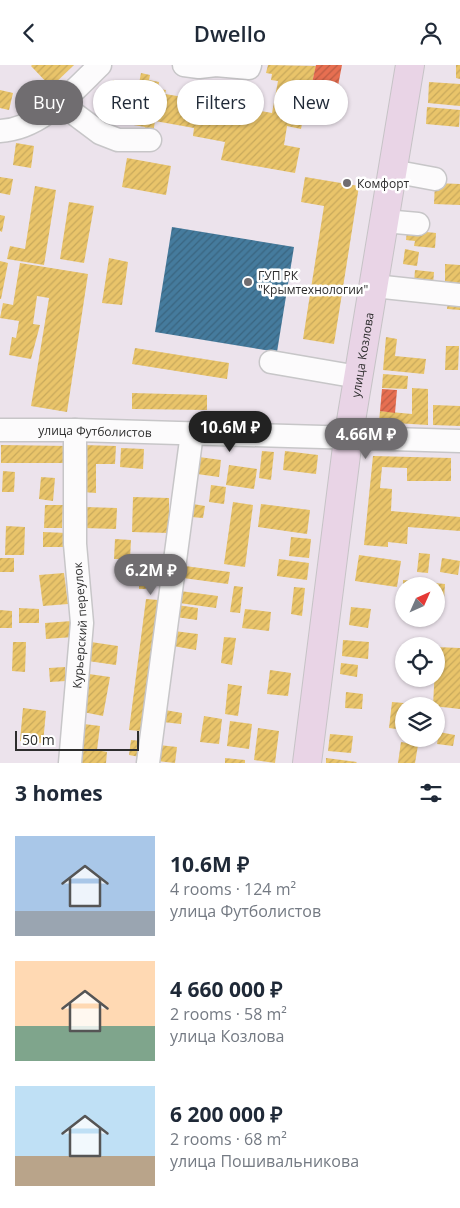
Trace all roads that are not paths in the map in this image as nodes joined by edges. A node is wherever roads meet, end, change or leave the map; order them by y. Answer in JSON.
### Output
{"nodes":[{"id":1,"x":100,"y":65,"type":"edge"},
{"id":2,"x":184,"y":65,"type":"edge"},
{"id":3,"x":216,"y":65,"type":"edge"},
{"id":4,"x":250,"y":65,"type":"edge"},
{"id":5,"x":410,"y":65,"type":"edge"},
{"id":6,"x":83,"y":81,"type":"edge"},
{"id":7,"x":83,"y":120,"type":"edge"},
{"id":8,"x":29,"y":125,"type":"edge"},
{"id":9,"x":0,"y":131,"type":"edge"},
{"id":10,"x":150,"y":141,"type":"dead end"},
{"id":11,"x":392,"y":171,"type":"junction"},
{"id":12,"x":435,"y":179,"type":"dead end"},
{"id":13,"x":384,"y":221,"type":"junction"},
{"id":14,"x":418,"y":225,"type":"dead end"},
{"id":15,"x":374,"y":286,"type":"junction"},
{"id":16,"x":460,"y":295,"type":"edge"},
{"id":17,"x":271,"y":362,"type":"dead end"},
{"id":18,"x":358,"y":377,"type":"junction"},
{"id":19,"x":0,"y":430,"type":"edge"},
{"id":20,"x":75,"y":430,"type":"junction"},
{"id":21,"x":192,"y":433,"type":"junction"},
{"id":22,"x":348,"y":439,"type":"junction"},
{"id":23,"x":460,"y":441,"type":"edge"},
{"id":24,"x":70,"y":763,"type":"edge"},
{"id":25,"x":148,"y":763,"type":"edge"},
{"id":26,"x":307,"y":763,"type":"edge"}],
"edges":[{"from":1,"to":6,"type":"street"},
{"from":2,"to":3,"type":"street"},
{"from":3,"to":4,"type":"street"},
{"from":5,"to":11,"type":"main road","name":"улица Козлова"},
{"from":7,"to":10,"type":"street"},
{"from":8,"to":9,"type":"street"},
{"from":11,"to":12,"type":"street"},
{"from":11,"to":13,"type":"main road","name":"улица Козлова"},
{"from":13,"to":14,"type":"street"},
{"from":13,"to":15,"type":"main road","name":"улица Козлова"},
{"from":15,"to":16,"type":"street"},
{"from":15,"to":18,"type":"main road","name":"улица Козлова"},
{"from":17,"to":18,"type":"street"},
{"from":18,"to":22,"type":"main road","name":"улица Козлова"},
{"from":19,"to":20,"type":"street","name":"улица Футболистов"},
{"from":20,"to":21,"type":"street","name":"улица Футболистов"},
{"from":20,"to":24,"type":"street","name":"Курьерский переулок"},
{"from":21,"to":22,"type":"street","name":"улица Футболистов"},
{"from":21,"to":25,"type":"street"},
{"from":22,"to":23,"type":"street","name":"улица Футболистов"},
{"from":22,"to":26,"type":"main road","name":"улица Козлова"}]}
